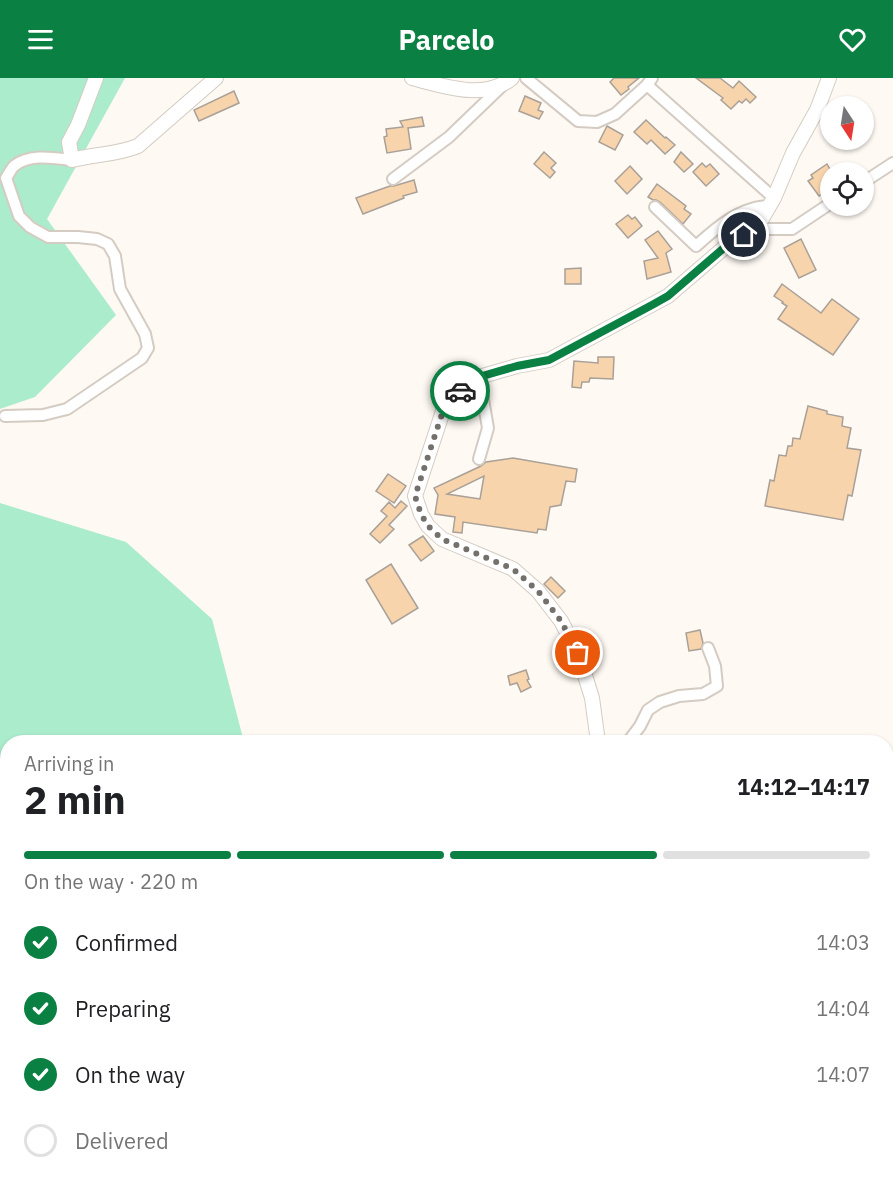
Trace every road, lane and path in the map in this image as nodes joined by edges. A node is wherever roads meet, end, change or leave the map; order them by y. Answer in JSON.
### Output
{"nodes":[{"id":1,"x":96,"y":78,"type":"edge"},
{"id":2,"x":216,"y":78,"type":"edge"},
{"id":3,"x":412,"y":78,"type":"edge"},
{"id":4,"x":526,"y":78,"type":"edge"},
{"id":5,"x":829,"y":78,"type":"edge"},
{"id":6,"x":508,"y":82,"type":"edge"},
{"id":7,"x":649,"y":82,"type":"edge"},
{"id":8,"x":72,"y":160,"type":"junction"},
{"id":9,"x":893,"y":163,"type":"edge"},
{"id":10,"x":874,"y":175,"type":"edge"},
{"id":11,"x":393,"y":179,"type":"dead end"},
{"id":12,"x":772,"y":202,"type":"junction"},
{"id":13,"x":655,"y":207,"type":"dead end"},
{"id":14,"x":820,"y":210,"type":"edge"},
{"id":15,"x":756,"y":229,"type":"junction"},
{"id":16,"x":479,"y":377,"type":"junction"},
{"id":17,"x":5,"y":416,"type":"dead end"},
{"id":18,"x":479,"y":459,"type":"dead end"},
{"id":19,"x":708,"y":648,"type":"dead end"},
{"id":20,"x":597,"y":735,"type":"edge"},
{"id":21,"x":633,"y":735,"type":"edge"}],
"edges":[{"from":1,"to":8,"type":"street"},
{"from":2,"to":8,"type":"street"},
{"from":3,"to":6,"type":"street"},
{"from":4,"to":7,"type":"street"},
{"from":5,"to":12,"type":"street"},
{"from":6,"to":11,"type":"street"},
{"from":7,"to":12,"type":"street"},
{"from":8,"to":17,"type":"street"},
{"from":9,"to":10,"type":"street"},
{"from":12,"to":13,"type":"street"},
{"from":12,"to":15,"type":"street"},
{"from":14,"to":15,"type":"street"},
{"from":15,"to":16,"type":"street"},
{"from":16,"to":18,"type":"street"},
{"from":16,"to":20,"type":"street"},
{"from":19,"to":21,"type":"street"}]}
